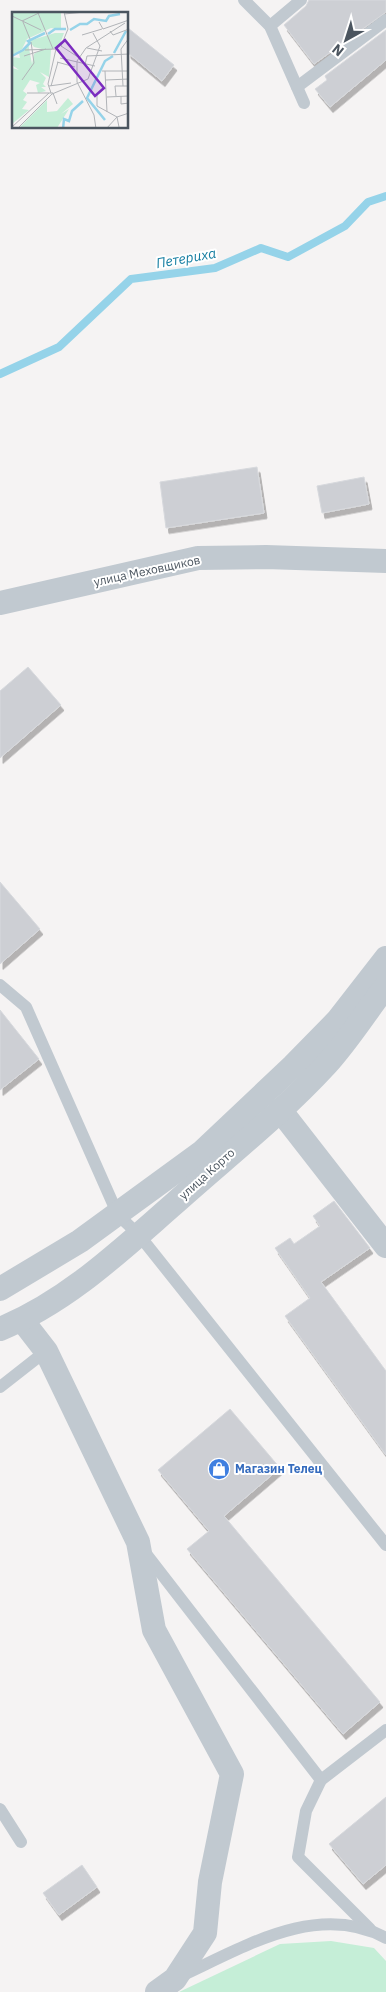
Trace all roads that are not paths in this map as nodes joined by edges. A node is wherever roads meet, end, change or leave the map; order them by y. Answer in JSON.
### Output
{"nodes":[{"id":1,"x":244,"y":0,"type":"edge"},
{"id":2,"x":302,"y":0,"type":"edge"},
{"id":3,"x":386,"y":20,"type":"edge"},
{"id":4,"x":270,"y":26,"type":"junction"},
{"id":5,"x":297,"y":87,"type":"junction"},
{"id":6,"x":304,"y":103,"type":"dead end"},
{"id":7,"x":386,"y":562,"type":"edge"},
{"id":8,"x":0,"y":603,"type":"edge"},
{"id":9,"x":386,"y":958,"type":"edge"},
{"id":10,"x":386,"y":986,"type":"edge"},
{"id":11,"x":1,"y":987,"type":"edge"},
{"id":12,"x":280,"y":1110,"type":"junction"},
{"id":13,"x":118,"y":1215,"type":"junction"},
{"id":14,"x":139,"y":1235,"type":"junction"},
{"id":15,"x":386,"y":1246,"type":"edge"},
{"id":16,"x":0,"y":1289,"type":"edge"},
{"id":17,"x":22,"y":1320,"type":"junction"},
{"id":18,"x":0,"y":1329,"type":"edge"},
{"id":19,"x":46,"y":1351,"type":"junction"},
{"id":20,"x":0,"y":1387,"type":"edge"},
{"id":21,"x":138,"y":1542,"type":"junction"},
{"id":22,"x":386,"y":1545,"type":"edge"},
{"id":23,"x":386,"y":1730,"type":"edge"},
{"id":24,"x":321,"y":1780,"type":"junction"},
{"id":25,"x":0,"y":1808,"type":"edge"},
{"id":26,"x":21,"y":1842,"type":"dead end"},
{"id":27,"x":370,"y":1929,"type":"junction"},
{"id":28,"x":386,"y":1938,"type":"edge"},
{"id":29,"x":166,"y":1986,"type":"edge"}],
"edges":[{"from":1,"to":4,"type":"lane"},
{"from":2,"to":4,"type":"lane"},
{"from":3,"to":5,"type":"lane"},
{"from":4,"to":5,"type":"lane"},
{"from":5,"to":6,"type":"lane"},
{"from":7,"to":8,"type":"street","name":"улица Меховщиков"},
{"from":9,"to":13,"type":"street"},
{"from":10,"to":12,"type":"street","name":"улица Корто"},
{"from":11,"to":13,"type":"lane"},
{"from":12,"to":14,"type":"street","name":"улица Корто"},
{"from":12,"to":15,"type":"street"},
{"from":13,"to":14,"type":"lane"},
{"from":13,"to":16,"type":"street"},
{"from":14,"to":17,"type":"street","name":"улица Корто"},
{"from":14,"to":22,"type":"lane"},
{"from":17,"to":18,"type":"street","name":"улица Корто"},
{"from":17,"to":19,"type":"street"},
{"from":19,"to":20,"type":"lane"},
{"from":19,"to":21,"type":"street"},
{"from":21,"to":24,"type":"lane"},
{"from":21,"to":29,"type":"street"},
{"from":23,"to":24,"type":"lane"},
{"from":24,"to":27,"type":"lane"},
{"from":25,"to":26,"type":"lane"},
{"from":27,"to":28,"type":"lane"},
{"from":27,"to":29,"type":"lane"}]}
